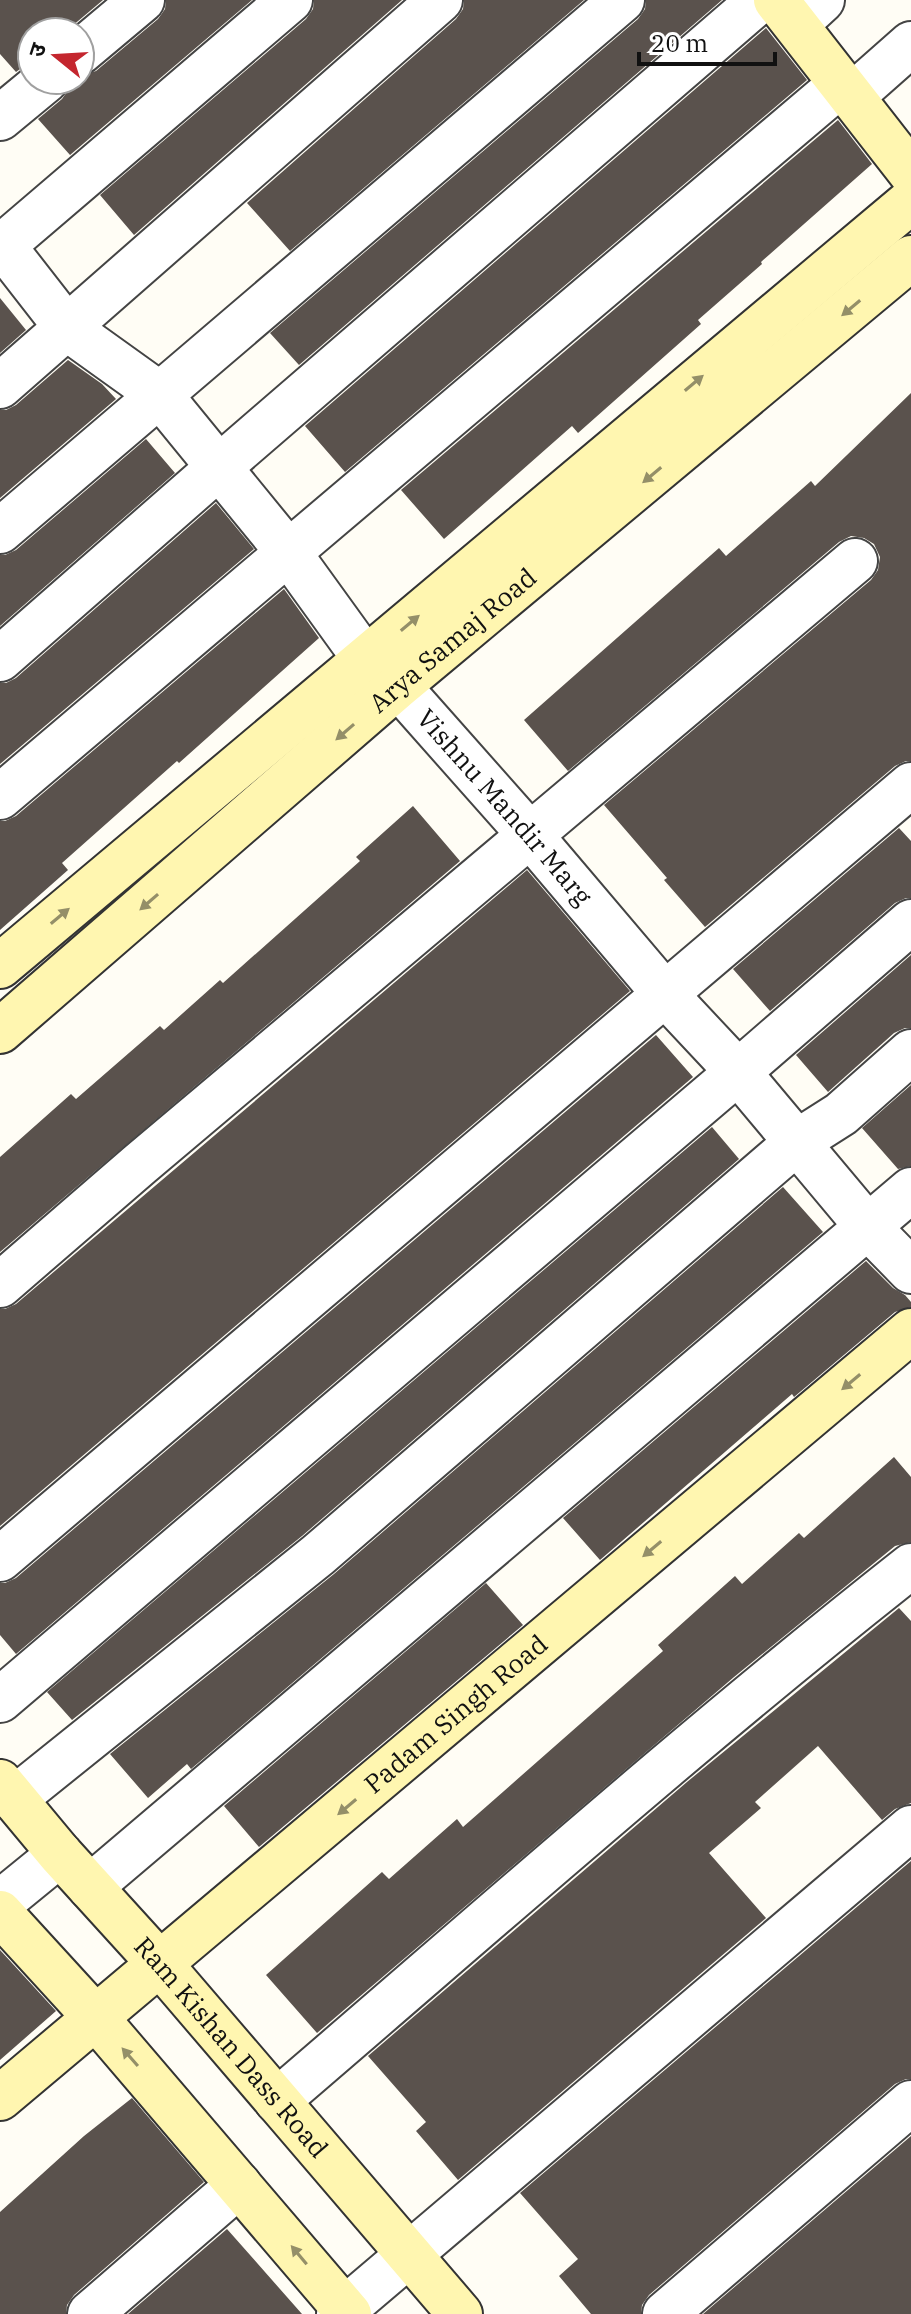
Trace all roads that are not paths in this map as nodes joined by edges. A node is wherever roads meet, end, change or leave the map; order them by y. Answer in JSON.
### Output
{"nodes":[{"id":1,"x":142,"y":0,"type":"edge"},
{"id":2,"x":290,"y":0,"type":"edge"},
{"id":3,"x":440,"y":0,"type":"edge"},
{"id":4,"x":622,"y":0,"type":"edge"},
{"id":5,"x":760,"y":0,"type":"edge"},
{"id":6,"x":798,"y":8,"type":"edge"},
{"id":7,"x":96,"y":39,"type":"edge"},
{"id":8,"x":911,"y":44,"type":"edge"},
{"id":9,"x":846,"y":90,"type":"junction"},
{"id":10,"x":27,"y":96,"type":"edge"},
{"id":11,"x":0,"y":118,"type":"edge"},
{"id":12,"x":911,"y":173,"type":"edge"},
{"id":13,"x":911,"y":201,"type":"edge"},
{"id":14,"x":1,"y":246,"type":"edge"},
{"id":15,"x":911,"y":258,"type":"edge"},
{"id":16,"x":67,"y":328,"type":"junction"},
{"id":17,"x":0,"y":386,"type":"edge"},
{"id":18,"x":159,"y":394,"type":"junction"},
{"id":19,"x":218,"y":468,"type":"junction"},
{"id":20,"x":0,"y":531,"type":"edge"},
{"id":21,"x":288,"y":552,"type":"junction"},
{"id":22,"x":855,"y":561,"type":"dead end"},
{"id":23,"x":0,"y":659,"type":"edge"},
{"id":24,"x":382,"y":673,"type":"junction"},
{"id":25,"x":911,"y":785,"type":"edge"},
{"id":26,"x":0,"y":797,"type":"edge"},
{"id":27,"x":530,"y":835,"type":"junction"},
{"id":28,"x":911,"y":922,"type":"edge"},
{"id":29,"x":0,"y":966,"type":"edge"},
{"id":30,"x":664,"y":993,"type":"junction"},
{"id":31,"x":0,"y":1031,"type":"edge"},
{"id":32,"x":911,"y":1052,"type":"edge"},
{"id":33,"x":738,"y":1072,"type":"junction"},
{"id":34,"x":797,"y":1142,"type":"junction"},
{"id":35,"x":911,"y":1190,"type":"edge"},
{"id":36,"x":867,"y":1226,"type":"junction"},
{"id":37,"x":911,"y":1271,"type":"edge"},
{"id":38,"x":0,"y":1285,"type":"edge"},
{"id":39,"x":911,"y":1331,"type":"edge"},
{"id":40,"x":0,"y":1559,"type":"edge"},
{"id":41,"x":911,"y":1566,"type":"edge"},
{"id":42,"x":0,"y":1700,"type":"edge"},
{"id":43,"x":7,"y":1791,"type":"edge"},
{"id":44,"x":911,"y":1828,"type":"edge"},
{"id":45,"x":60,"y":1854,"type":"junction"},
{"id":46,"x":90,"y":1887,"type":"junction"},
{"id":47,"x":0,"y":1903,"type":"edge"},
{"id":48,"x":0,"y":1913,"type":"edge"},
{"id":49,"x":160,"y":1964,"type":"junction"},
{"id":50,"x":96,"y":2018,"type":"junction"},
{"id":51,"x":0,"y":2098,"type":"edge"},
{"id":52,"x":277,"y":2101,"type":"junction"},
{"id":53,"x":911,"y":2103,"type":"edge"},
{"id":54,"x":239,"y":2185,"type":"junction"},
{"id":55,"x":409,"y":2256,"type":"junction"},
{"id":56,"x":344,"y":2312,"type":"edge"},
{"id":57,"x":90,"y":2314,"type":"edge"},
{"id":58,"x":460,"y":2314,"type":"edge"},
{"id":59,"x":665,"y":2314,"type":"edge"}],
"edges":[{"from":1,"to":7,"type":"street"},
{"from":2,"to":14,"type":"street"},
{"from":3,"to":16,"type":"street"},
{"from":4,"to":18,"type":"street"},
{"from":5,"to":19,"type":"street"},
{"from":6,"to":9,"type":"street"},
{"from":8,"to":9,"type":"street"},
{"from":9,"to":12,"type":"street"},
{"from":9,"to":21,"type":"street"},
{"from":10,"to":11,"type":"street"},
{"from":24,"to":13,"type":"street","one_way":true},
{"from":14,"to":16,"type":"street","name":"Vishnu Mandir Marg"},
{"from":15,"to":24,"type":"street","name":"Arya Samaj Road","one_way":true},
{"from":16,"to":17,"type":"street"},
{"from":16,"to":18,"type":"street","name":"Vishnu Mandir Marg"},
{"from":18,"to":19,"type":"street","name":"Vishnu Mandir Marg"},
{"from":18,"to":20,"type":"street"},
{"from":19,"to":21,"type":"street","name":"Vishnu Mandir Marg"},
{"from":19,"to":23,"type":"street"},
{"from":21,"to":24,"type":"street","name":"Vishnu Mandir Marg"},
{"from":21,"to":26,"type":"street"},
{"from":22,"to":27,"type":"street"},
{"from":24,"to":27,"type":"street","name":"Vishnu Mandir Marg"},
{"from":29,"to":24,"type":"street","one_way":true},
{"from":24,"to":31,"type":"street","name":"Arya Samaj Road","one_way":true},
{"from":25,"to":30,"type":"street"},
{"from":27,"to":30,"type":"street","name":"Vishnu Mandir Marg"},
{"from":27,"to":38,"type":"street"},
{"from":28,"to":33,"type":"street"},
{"from":30,"to":33,"type":"street","name":"Vishnu Mandir Marg"},
{"from":30,"to":40,"type":"street"},
{"from":32,"to":34,"type":"street"},
{"from":33,"to":34,"type":"street","name":"Vishnu Mandir Marg"},
{"from":33,"to":42,"type":"street"},
{"from":34,"to":36,"type":"street","name":"Vishnu Mandir Marg"},
{"from":34,"to":43,"type":"street"},
{"from":35,"to":36,"type":"street"},
{"from":36,"to":37,"type":"street","name":"Vishnu Mandir Marg"},
{"from":36,"to":46,"type":"street"},
{"from":39,"to":49,"type":"street","name":"Padam Singh Road","one_way":true},
{"from":41,"to":52,"type":"street"},
{"from":43,"to":45,"type":"street","name":"Ram Kishan Dass Road"},
{"from":44,"to":55,"type":"street"},
{"from":45,"to":46,"type":"street","name":"Ram Kishan Dass Road"},
{"from":45,"to":47,"type":"street"},
{"from":46,"to":49,"type":"street","name":"Ram Kishan Dass Road"},
{"from":48,"to":50,"type":"street"},
{"from":49,"to":50,"type":"street","name":"Padam Singh Road"},
{"from":49,"to":52,"type":"street","name":"Ram Kishan Dass Road"},
{"from":50,"to":51,"type":"street","name":"Padam Singh Road"},
{"from":54,"to":50,"type":"street","one_way":true},
{"from":52,"to":55,"type":"street","name":"Ram Kishan Dass Road"},
{"from":53,"to":59,"type":"street"},
{"from":56,"to":54,"type":"street","one_way":true},
{"from":54,"to":57,"type":"street"},
{"from":55,"to":56,"type":"street"},
{"from":55,"to":58,"type":"street","name":"Ram Kishan Dass Road"}]}
